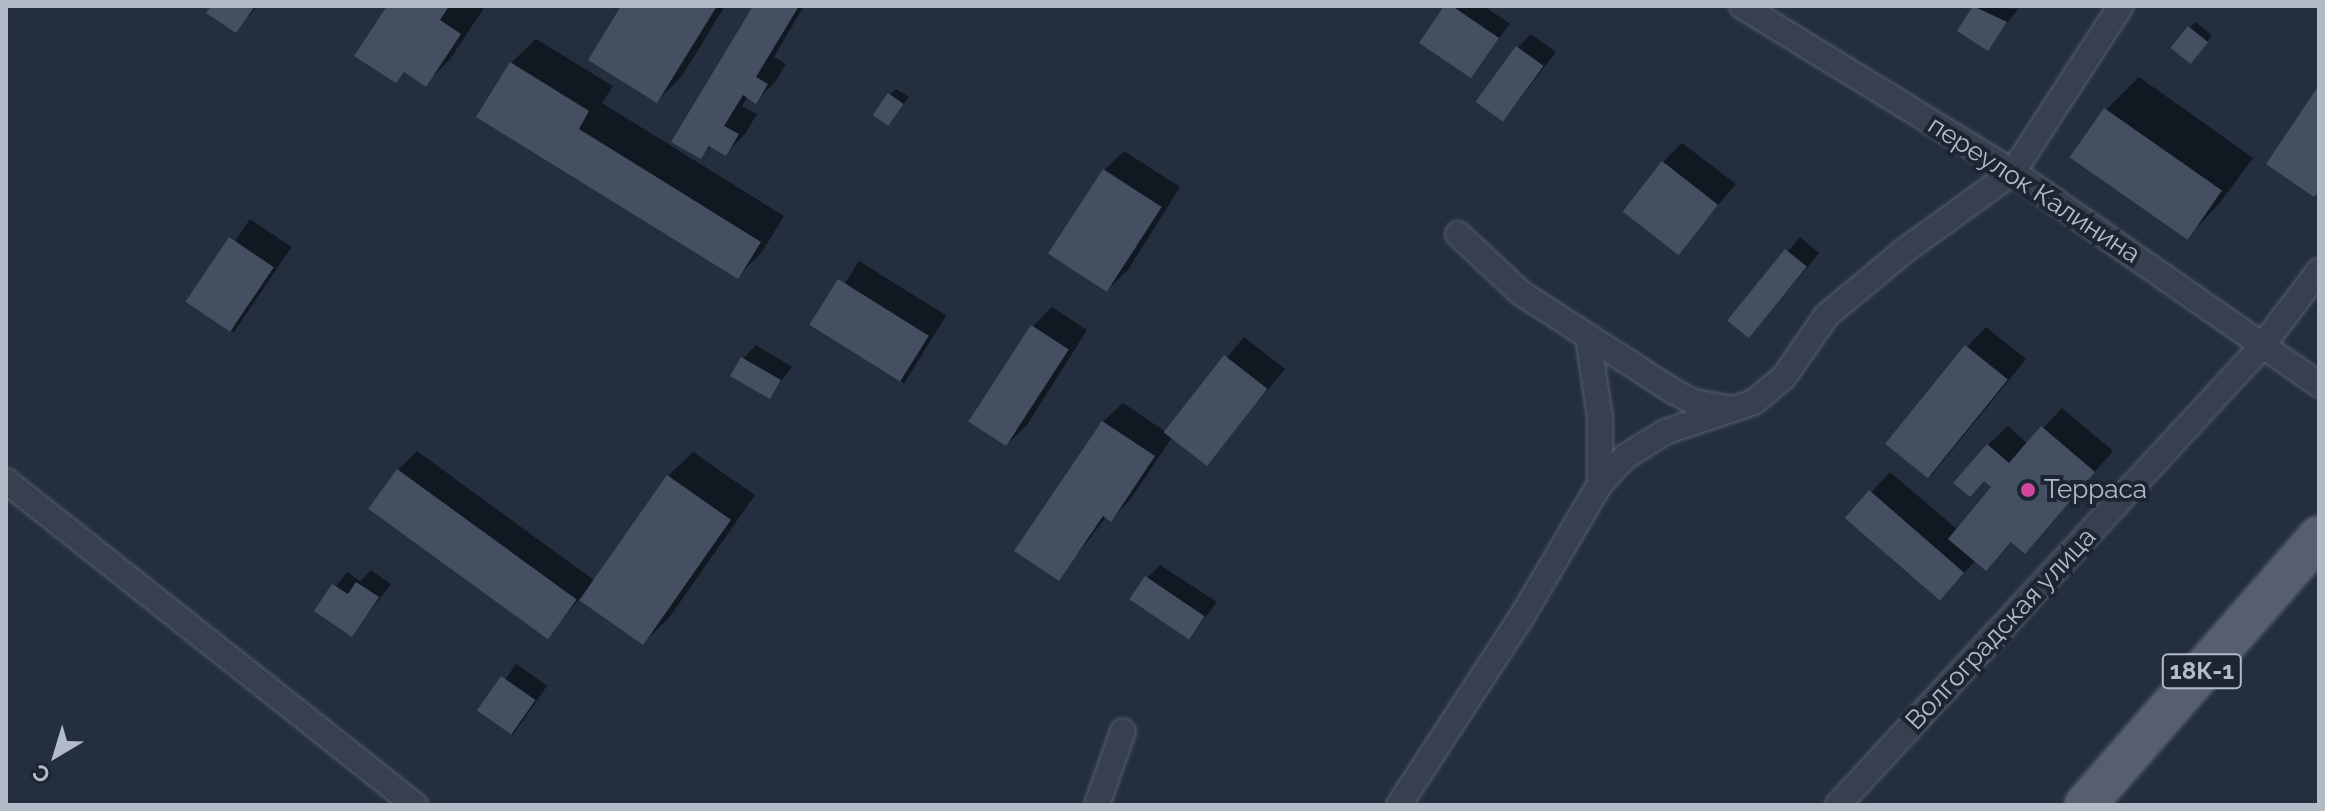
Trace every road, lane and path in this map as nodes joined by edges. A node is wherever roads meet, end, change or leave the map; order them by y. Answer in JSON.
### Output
{"nodes":[{"id":1,"x":1742,"y":6,"type":"edge"},
{"id":2,"x":2121,"y":6,"type":"edge"},
{"id":3,"x":2013,"y":172,"type":"junction"},
{"id":4,"x":1458,"y":234,"type":"dead end"},
{"id":5,"x":2319,"y":271,"type":"edge"},
{"id":6,"x":1588,"y":336,"type":"junction"},
{"id":7,"x":2263,"y":345,"type":"junction"},
{"id":8,"x":2319,"y":385,"type":"edge"},
{"id":9,"x":1733,"y":410,"type":"junction"},
{"id":10,"x":6,"y":481,"type":"edge"},
{"id":11,"x":1600,"y":484,"type":"junction"},
{"id":12,"x":2319,"y":537,"type":"edge"},
{"id":13,"x":1123,"y":731,"type":"dead end"},
{"id":14,"x":415,"y":805,"type":"edge"},
{"id":15,"x":1097,"y":805,"type":"edge"},
{"id":16,"x":1399,"y":805,"type":"edge"},
{"id":17,"x":1838,"y":805,"type":"edge"},
{"id":18,"x":2085,"y":805,"type":"edge"}],
"edges":[{"from":1,"to":3,"type":"street","name":"переулок Калинина"},
{"from":2,"to":3,"type":"street"},
{"from":3,"to":7,"type":"street","name":"переулок Калинина"},
{"from":3,"to":9,"type":"street"},
{"from":4,"to":6,"type":"street"},
{"from":5,"to":7,"type":"street","name":"Волгоградская улица"},
{"from":6,"to":9,"type":"street"},
{"from":6,"to":11,"type":"street"},
{"from":7,"to":8,"type":"street","name":"переулок Калинина"},
{"from":7,"to":17,"type":"street","name":"Волгоградская улица"},
{"from":9,"to":11,"type":"street"},
{"from":10,"to":14,"type":"street"},
{"from":11,"to":16,"type":"street"},
{"from":12,"to":18,"type":"main road","number":"18К-1"},
{"from":13,"to":15,"type":"street"}]}
